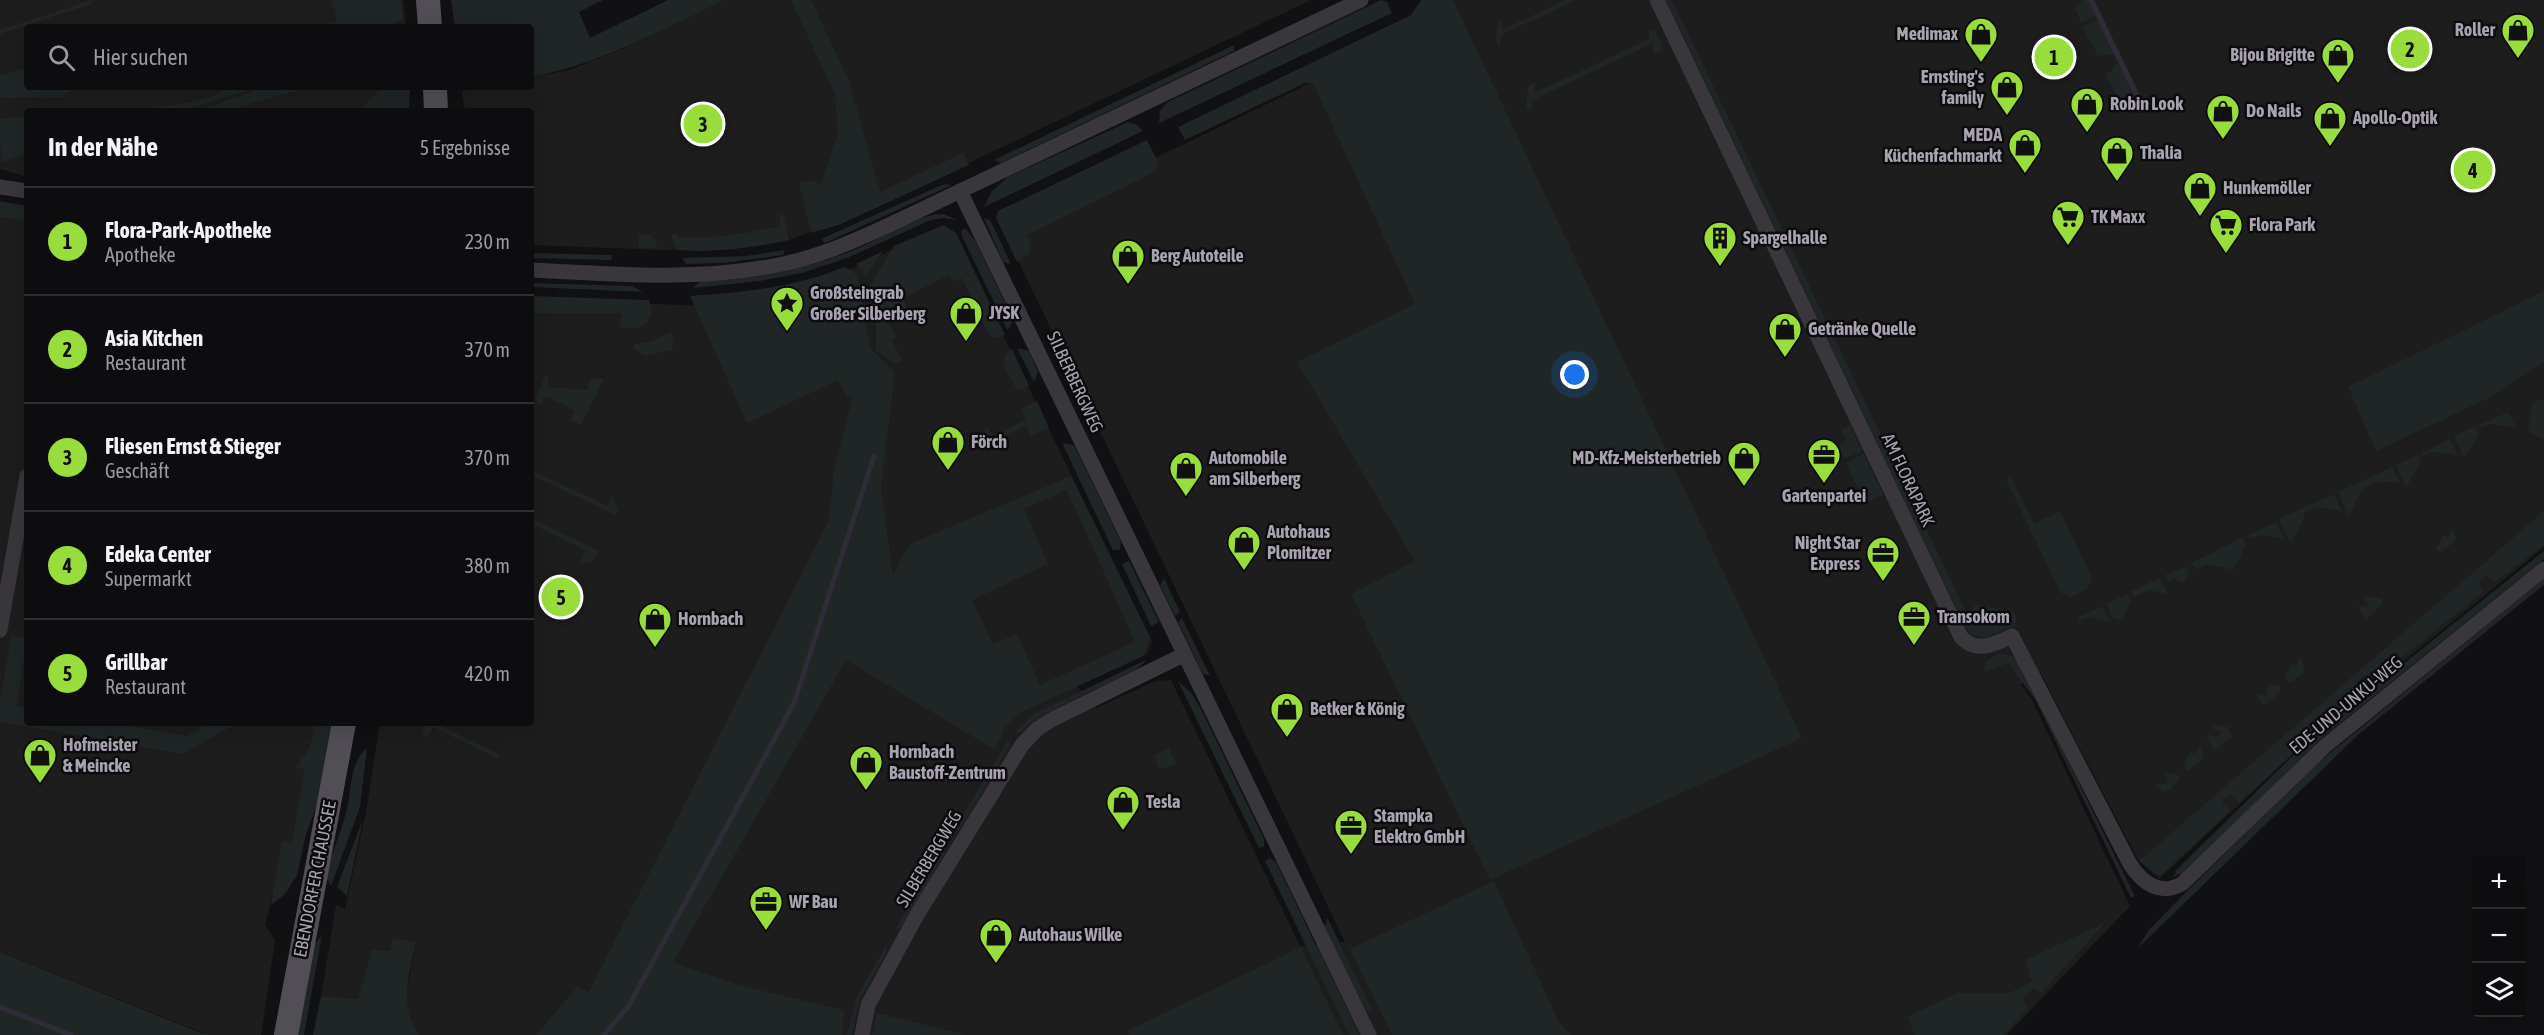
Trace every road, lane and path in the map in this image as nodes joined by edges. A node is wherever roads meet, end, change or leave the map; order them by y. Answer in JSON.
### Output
{"nodes":[{"id":1,"x":428,"y":0,"type":"edge"},
{"id":2,"x":1361,"y":0,"type":"edge"},
{"id":3,"x":1657,"y":0,"type":"edge"},
{"id":4,"x":430,"y":24,"type":"edge"},
{"id":5,"x":435,"y":90,"type":"edge"},
{"id":6,"x":436,"y":108,"type":"edge"},
{"id":7,"x":0,"y":187,"type":"edge"},
{"id":8,"x":24,"y":191,"type":"edge"},
{"id":9,"x":960,"y":191,"type":"junction"},
{"id":10,"x":534,"y":270,"type":"edge"},
{"id":11,"x":24,"y":493,"type":"edge"},
{"id":12,"x":2544,"y":569,"type":"edge"},
{"id":13,"x":0,"y":628,"type":"edge"},
{"id":14,"x":1183,"y":655,"type":"junction"},
{"id":15,"x":343,"y":726,"type":"edge"},
{"id":16,"x":2183,"y":883,"type":"joint"},
{"id":17,"x":286,"y":1035,"type":"edge"},
{"id":18,"x":862,"y":1035,"type":"edge"},
{"id":19,"x":1369,"y":1035,"type":"edge"}],
"edges":[{"from":1,"to":4,"type":"main road"},
{"from":2,"to":9,"type":"street"},
{"from":3,"to":16,"type":"street","name":"AM FLORAPARK"},
{"from":5,"to":6,"type":"main road"},
{"from":7,"to":8,"type":"street"},
{"from":9,"to":10,"type":"street"},
{"from":9,"to":14,"type":"street","name":"SILBERBERGWEG"},
{"from":11,"to":13,"type":"street"},
{"from":12,"to":16,"type":"street","name":"EDE-UND-UNKU-WEG"},
{"from":14,"to":18,"type":"street","name":"SILBERBERGWEG"},
{"from":14,"to":19,"type":"street","name":"SILBERBERGWEG"},
{"from":15,"to":17,"type":"main road","name":"EBENDORFER CHAUSSEE"}]}
